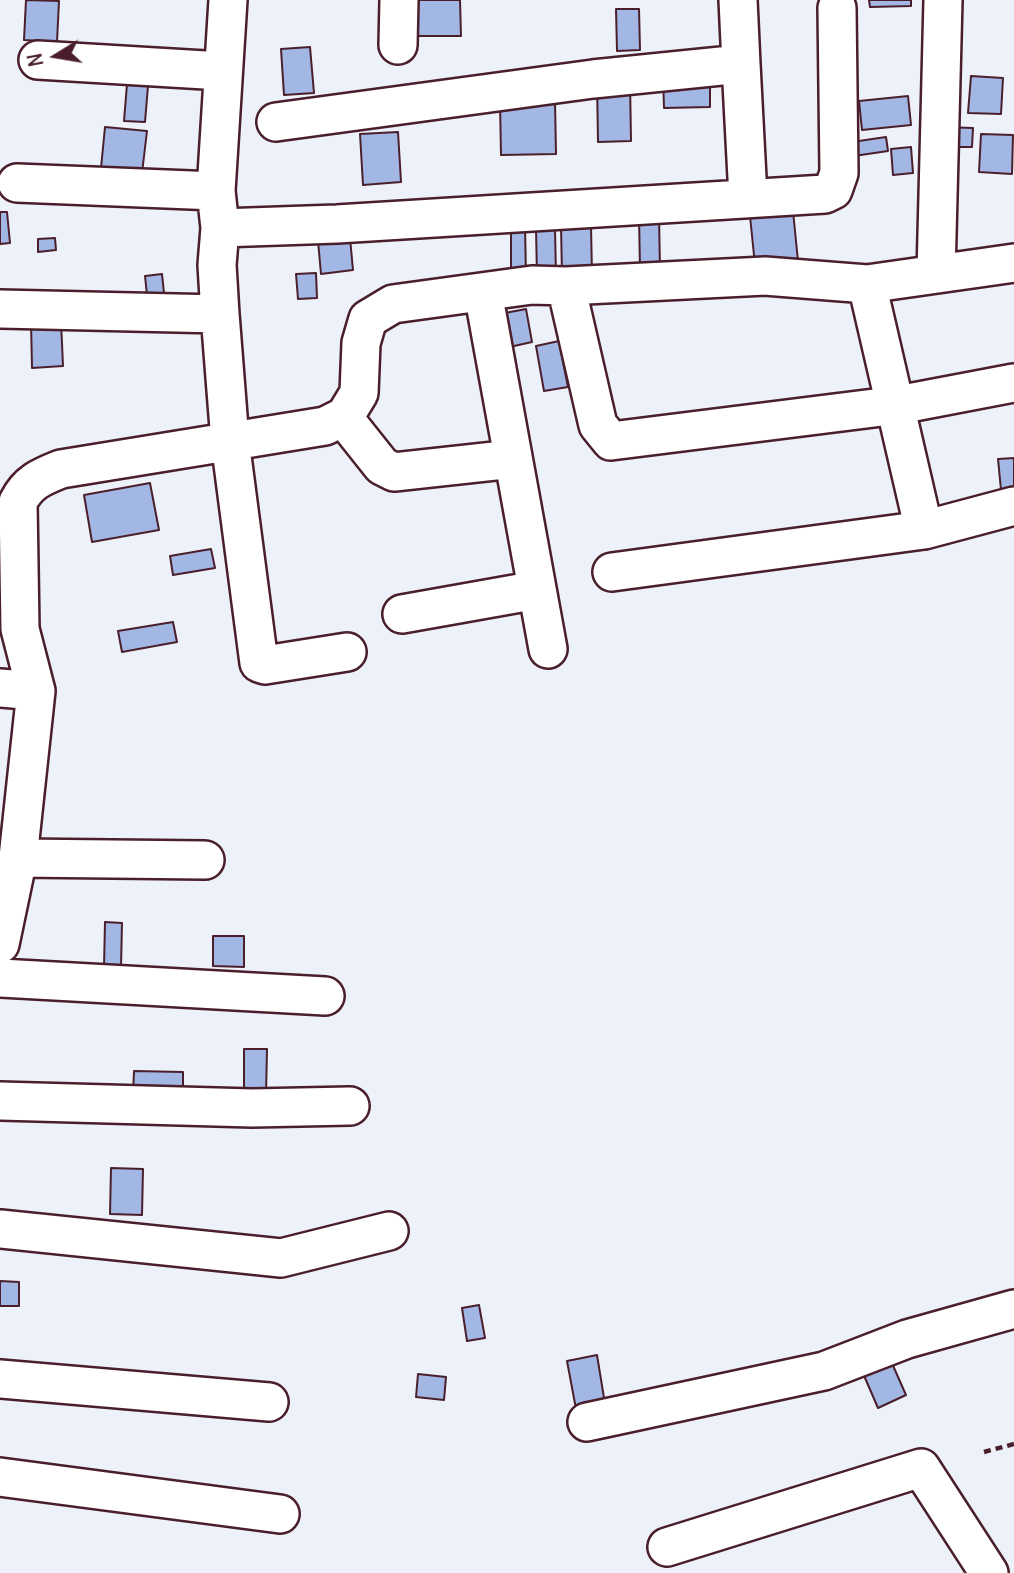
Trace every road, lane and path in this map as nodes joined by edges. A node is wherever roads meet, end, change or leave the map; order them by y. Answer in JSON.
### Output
{"nodes":[{"id":1,"x":228,"y":0,"type":"edge"},
{"id":2,"x":399,"y":0,"type":"edge"},
{"id":3,"x":738,"y":0,"type":"edge"},
{"id":4,"x":943,"y":0,"type":"edge"},
{"id":5,"x":838,"y":8,"type":"dead end"},
{"id":6,"x":398,"y":45,"type":"dead end"},
{"id":7,"x":38,"y":61,"type":"dead end"},
{"id":8,"x":741,"y":64,"type":"junction"},
{"id":9,"x":222,"y":71,"type":"junction"},
{"id":10,"x":276,"y":122,"type":"dead end"},
{"id":11,"x":17,"y":183,"type":"dead end"},
{"id":12,"x":216,"y":191,"type":"junction"},
{"id":13,"x":748,"y":197,"type":"junction"},
{"id":14,"x":220,"y":228,"type":"junction"},
{"id":15,"x":1014,"y":264,"type":"edge"},
{"id":16,"x":936,"y":274,"type":"junction"},
{"id":17,"x":867,"y":284,"type":"junction"},
{"id":18,"x":566,"y":286,"type":"junction"},
{"id":19,"x":483,"y":292,"type":"junction"},
{"id":20,"x":0,"y":309,"type":"edge"},
{"id":21,"x":220,"y":314,"type":"junction"},
{"id":22,"x":1014,"y":383,"type":"edge"},
{"id":23,"x":898,"y":405,"type":"junction"},
{"id":24,"x":344,"y":417,"type":"junction"},
{"id":25,"x":230,"y":441,"type":"junction"},
{"id":26,"x":513,"y":459,"type":"junction"},
{"id":27,"x":1014,"y":506,"type":"edge"},
{"id":28,"x":924,"y":530,"type":"junction"},
{"id":29,"x":612,"y":572,"type":"dead end"},
{"id":30,"x":537,"y":590,"type":"junction"},
{"id":31,"x":402,"y":614,"type":"dead end"},
{"id":32,"x":548,"y":649,"type":"dead end"},
{"id":33,"x":347,"y":652,"type":"dead end"},
{"id":34,"x":18,"y":690,"type":"edge"},
{"id":35,"x":18,"y":858,"type":"junction"},
{"id":36,"x":205,"y":860,"type":"dead end"},
{"id":37,"x":0,"y":944,"type":"edge"},
{"id":38,"x":0,"y":978,"type":"edge"},
{"id":39,"x":325,"y":996,"type":"dead end"},
{"id":40,"x":0,"y":1101,"type":"edge"},
{"id":41,"x":350,"y":1106,"type":"dead end"},
{"id":42,"x":0,"y":1229,"type":"edge"},
{"id":43,"x":389,"y":1231,"type":"dead end"},
{"id":44,"x":1014,"y":1309,"type":"edge"},
{"id":45,"x":0,"y":1379,"type":"edge"},
{"id":46,"x":269,"y":1402,"type":"dead end"},
{"id":47,"x":587,"y":1422,"type":"dead end"},
{"id":48,"x":1014,"y":1444,"type":"edge"},
{"id":49,"x":984,"y":1452,"type":"dead end"},
{"id":50,"x":0,"y":1478,"type":"edge"},
{"id":51,"x":280,"y":1514,"type":"dead end"},
{"id":52,"x":667,"y":1547,"type":"dead end"},
{"id":53,"x":989,"y":1573,"type":"edge"}],
"edges":[{"from":1,"to":9,"type":"street"},
{"from":2,"to":6,"type":"street"},
{"from":3,"to":8,"type":"street"},
{"from":4,"to":16,"type":"street"},
{"from":5,"to":13,"type":"street"},
{"from":7,"to":9,"type":"street"},
{"from":8,"to":10,"type":"street"},
{"from":8,"to":13,"type":"street"},
{"from":9,"to":12,"type":"street"},
{"from":11,"to":12,"type":"street"},
{"from":12,"to":14,"type":"street"},
{"from":13,"to":14,"type":"street"},
{"from":14,"to":21,"type":"street"},
{"from":15,"to":16,"type":"street"},
{"from":16,"to":17,"type":"street"},
{"from":17,"to":18,"type":"street"},
{"from":17,"to":23,"type":"street"},
{"from":18,"to":19,"type":"street"},
{"from":18,"to":23,"type":"street"},
{"from":19,"to":24,"type":"street"},
{"from":19,"to":26,"type":"street"},
{"from":20,"to":21,"type":"street"},
{"from":21,"to":25,"type":"street"},
{"from":22,"to":23,"type":"street"},
{"from":23,"to":28,"type":"street"},
{"from":24,"to":25,"type":"street"},
{"from":24,"to":26,"type":"street"},
{"from":25,"to":33,"type":"street"},
{"from":25,"to":34,"type":"street"},
{"from":26,"to":30,"type":"street"},
{"from":27,"to":28,"type":"street"},
{"from":28,"to":29,"type":"street"},
{"from":30,"to":31,"type":"street"},
{"from":30,"to":32,"type":"street"},
{"from":34,"to":35,"type":"street"},
{"from":35,"to":36,"type":"street"},
{"from":35,"to":37,"type":"street"},
{"from":38,"to":39,"type":"street"},
{"from":40,"to":41,"type":"street"},
{"from":42,"to":43,"type":"street"},
{"from":44,"to":47,"type":"street"},
{"from":45,"to":46,"type":"street"},
{"from":48,"to":49,"type":"path"},
{"from":50,"to":51,"type":"street"},
{"from":52,"to":53,"type":"street"}]}
